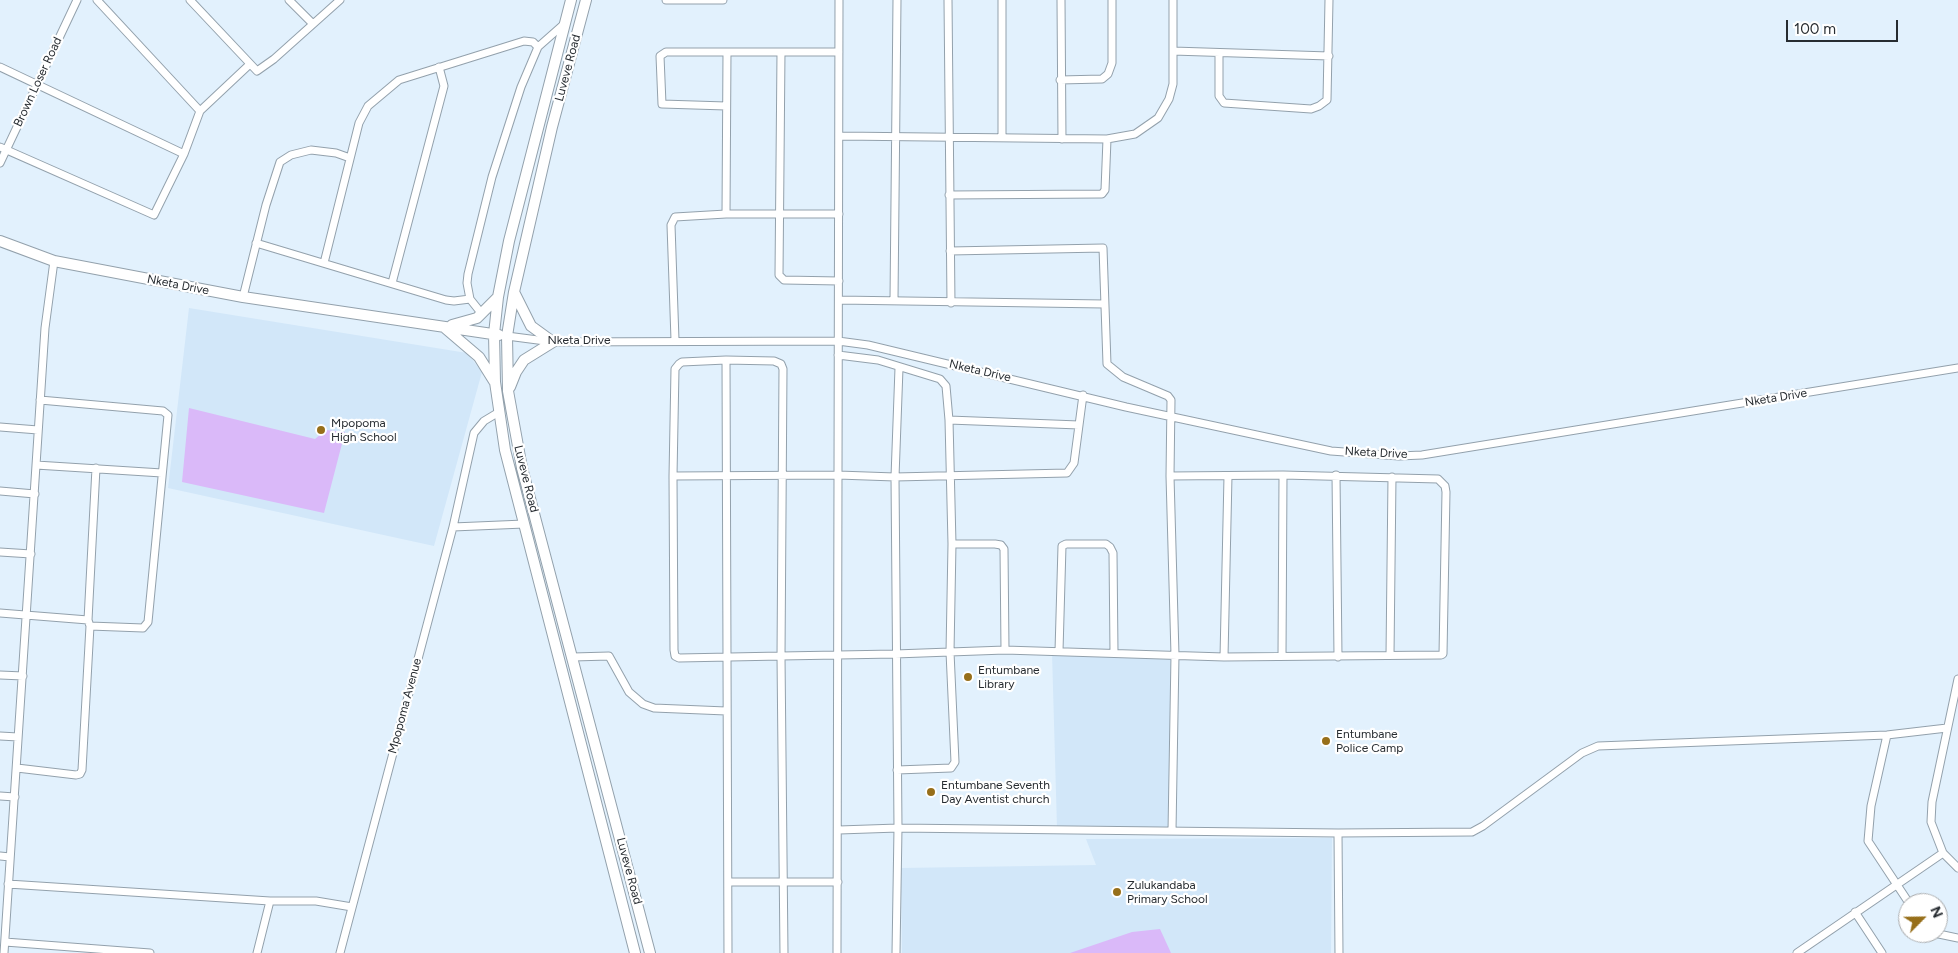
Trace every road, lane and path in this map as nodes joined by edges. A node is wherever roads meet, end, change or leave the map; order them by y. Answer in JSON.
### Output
{"nodes":[{"id":1,"x":77,"y":0,"type":"edge"},
{"id":2,"x":97,"y":0,"type":"edge"},
{"id":3,"x":190,"y":0,"type":"edge"},
{"id":4,"x":289,"y":0,"type":"edge"},
{"id":5,"x":340,"y":0,"type":"edge"},
{"id":6,"x":571,"y":0,"type":"edge"},
{"id":7,"x":586,"y":0,"type":"edge"},
{"id":8,"x":666,"y":0,"type":"edge"},
{"id":9,"x":723,"y":0,"type":"edge"},
{"id":10,"x":839,"y":0,"type":"edge"},
{"id":11,"x":897,"y":0,"type":"edge"},
{"id":12,"x":948,"y":0,"type":"edge"},
{"id":13,"x":1002,"y":0,"type":"edge"},
{"id":14,"x":1061,"y":0,"type":"edge"},
{"id":15,"x":1112,"y":0,"type":"edge"},
{"id":16,"x":1173,"y":0,"type":"edge"},
{"id":17,"x":1329,"y":0,"type":"edge"},
{"id":18,"x":312,"y":23,"type":"junction"},
{"id":19,"x":565,"y":23,"type":"junction"},
{"id":20,"x":538,"y":47,"type":"junction"},
{"id":21,"x":1173,"y":51,"type":"junction"},
{"id":22,"x":727,"y":52,"type":"junction"},
{"id":23,"x":781,"y":52,"type":"junction"},
{"id":24,"x":839,"y":52,"type":"junction"},
{"id":25,"x":1219,"y":54,"type":"junction"},
{"id":26,"x":1329,"y":56,"type":"junction"},
{"id":27,"x":250,"y":64,"type":"junction"},
{"id":28,"x":0,"y":67,"type":"edge"},
{"id":29,"x":439,"y":67,"type":"junction"},
{"id":30,"x":1060,"y":80,"type":"junction"},
{"id":31,"x":36,"y":85,"type":"junction"},
{"id":32,"x":726,"y":106,"type":"junction"},
{"id":33,"x":200,"y":111,"type":"junction"},
{"id":34,"x":840,"y":136,"type":"junction"},
{"id":35,"x":896,"y":138,"type":"junction"},
{"id":36,"x":949,"y":138,"type":"junction"},
{"id":37,"x":1002,"y":138,"type":"junction"},
{"id":38,"x":1062,"y":139,"type":"junction"},
{"id":39,"x":1107,"y":139,"type":"junction"},
{"id":40,"x":3,"y":149,"type":"edge"},
{"id":41,"x":184,"y":154,"type":"junction"},
{"id":42,"x":350,"y":158,"type":"junction"},
{"id":43,"x":0,"y":164,"type":"edge"},
{"id":44,"x":949,"y":194,"type":"junction"},
{"id":45,"x":726,"y":214,"type":"junction"},
{"id":46,"x":780,"y":214,"type":"junction"},
{"id":47,"x":838,"y":214,"type":"junction"},
{"id":48,"x":0,"y":241,"type":"edge"},
{"id":49,"x":256,"y":243,"type":"junction"},
{"id":50,"x":950,"y":251,"type":"junction"},
{"id":51,"x":54,"y":261,"type":"junction"},
{"id":52,"x":324,"y":263,"type":"junction"},
{"id":53,"x":839,"y":281,"type":"junction"},
{"id":54,"x":392,"y":284,"type":"junction"},
{"id":55,"x":514,"y":292,"type":"junction"},
{"id":56,"x":243,"y":297,"type":"junction"},
{"id":57,"x":498,"y":297,"type":"junction"},
{"id":58,"x":470,"y":299,"type":"junction"},
{"id":59,"x":839,"y":300,"type":"junction"},
{"id":60,"x":894,"y":300,"type":"junction"},
{"id":61,"x":951,"y":303,"type":"junction"},
{"id":62,"x":1104,"y":304,"type":"junction"},
{"id":63,"x":482,"y":314,"type":"junction"},
{"id":64,"x":444,"y":326,"type":"junction"},
{"id":65,"x":494,"y":334,"type":"junction"},
{"id":66,"x":508,"y":336,"type":"junction"},
{"id":67,"x":676,"y":340,"type":"junction"},
{"id":68,"x":838,"y":341,"type":"junction"},
{"id":69,"x":552,"y":342,"type":"junction"},
{"id":70,"x":838,"y":355,"type":"junction"},
{"id":71,"x":726,"y":360,"type":"junction"},
{"id":72,"x":899,"y":368,"type":"junction"},
{"id":73,"x":1958,"y":368,"type":"edge"},
{"id":74,"x":495,"y":382,"type":"junction"},
{"id":75,"x":508,"y":391,"type":"junction"},
{"id":76,"x":1083,"y":395,"type":"junction"},
{"id":77,"x":40,"y":400,"type":"junction"},
{"id":78,"x":499,"y":412,"type":"junction"},
{"id":79,"x":1171,"y":417,"type":"junction"},
{"id":80,"x":949,"y":420,"type":"junction"},
{"id":81,"x":1079,"y":425,"type":"junction"},
{"id":82,"x":0,"y":427,"type":"edge"},
{"id":83,"x":38,"y":430,"type":"junction"},
{"id":84,"x":36,"y":465,"type":"junction"},
{"id":85,"x":96,"y":468,"type":"junction"},
{"id":86,"x":162,"y":473,"type":"junction"},
{"id":87,"x":727,"y":475,"type":"junction"},
{"id":88,"x":782,"y":475,"type":"junction"},
{"id":89,"x":838,"y":475,"type":"junction"},
{"id":90,"x":1283,"y":475,"type":"junction"},
{"id":91,"x":1336,"y":475,"type":"junction"},
{"id":92,"x":673,"y":476,"type":"junction"},
{"id":93,"x":1170,"y":476,"type":"junction"},
{"id":94,"x":1228,"y":476,"type":"junction"},
{"id":95,"x":895,"y":477,"type":"junction"},
{"id":96,"x":949,"y":477,"type":"junction"},
{"id":97,"x":1392,"y":477,"type":"junction"},
{"id":98,"x":0,"y":491,"type":"edge"},
{"id":99,"x":35,"y":494,"type":"junction"},
{"id":100,"x":524,"y":524,"type":"junction"},
{"id":101,"x":453,"y":527,"type":"junction"},
{"id":102,"x":952,"y":544,"type":"junction"},
{"id":103,"x":0,"y":552,"type":"edge"},
{"id":104,"x":30,"y":554,"type":"junction"},
{"id":105,"x":0,"y":614,"type":"edge"},
{"id":106,"x":26,"y":615,"type":"junction"},
{"id":107,"x":89,"y":623,"type":"junction"},
{"id":108,"x":1005,"y":650,"type":"junction"},
{"id":109,"x":1059,"y":651,"type":"junction"},
{"id":110,"x":950,"y":652,"type":"junction"},
{"id":111,"x":1114,"y":652,"type":"junction"},
{"id":112,"x":895,"y":654,"type":"junction"},
{"id":113,"x":1175,"y":655,"type":"junction"},
{"id":114,"x":1390,"y":655,"type":"junction"},
{"id":115,"x":780,"y":656,"type":"junction"},
{"id":116,"x":838,"y":656,"type":"junction"},
{"id":117,"x":1282,"y":656,"type":"junction"},
{"id":118,"x":1338,"y":656,"type":"junction"},
{"id":119,"x":573,"y":657,"type":"junction"},
{"id":120,"x":726,"y":657,"type":"junction"},
{"id":121,"x":1224,"y":657,"type":"junction"},
{"id":122,"x":0,"y":675,"type":"edge"},
{"id":123,"x":22,"y":676,"type":"junction"},
{"id":124,"x":1958,"y":679,"type":"edge"},
{"id":125,"x":726,"y":711,"type":"junction"},
{"id":126,"x":1955,"y":711,"type":"edge"},
{"id":127,"x":1946,"y":728,"type":"junction"},
{"id":128,"x":1887,"y":735,"type":"junction"},
{"id":129,"x":0,"y":736,"type":"edge"},
{"id":130,"x":18,"y":737,"type":"junction"},
{"id":131,"x":17,"y":768,"type":"junction"},
{"id":132,"x":897,"y":770,"type":"junction"},
{"id":133,"x":0,"y":796,"type":"edge"},
{"id":134,"x":15,"y":796,"type":"junction"},
{"id":135,"x":898,"y":828,"type":"junction"},
{"id":136,"x":839,"y":830,"type":"junction"},
{"id":137,"x":1172,"y":831,"type":"junction"},
{"id":138,"x":1338,"y":833,"type":"junction"},
{"id":139,"x":1943,"y":854,"type":"junction"},
{"id":140,"x":0,"y":856,"type":"edge"},
{"id":141,"x":10,"y":857,"type":"junction"},
{"id":142,"x":1958,"y":868,"type":"edge"},
{"id":143,"x":728,"y":882,"type":"junction"},
{"id":144,"x":782,"y":882,"type":"junction"},
{"id":145,"x":838,"y":882,"type":"junction"},
{"id":146,"x":8,"y":884,"type":"junction"},
{"id":147,"x":1895,"y":884,"type":"junction"},
{"id":148,"x":1902,"y":893,"type":"edge"},
{"id":149,"x":270,"y":902,"type":"junction"},
{"id":150,"x":352,"y":906,"type":"junction"},
{"id":151,"x":1855,"y":912,"type":"junction"},
{"id":152,"x":5,"y":942,"type":"junction"},
{"id":153,"x":4,"y":953,"type":"edge"},
{"id":154,"x":150,"y":953,"type":"edge"},
{"id":155,"x":257,"y":953,"type":"edge"},
{"id":156,"x":340,"y":953,"type":"edge"},
{"id":157,"x":635,"y":953,"type":"edge"},
{"id":158,"x":650,"y":953,"type":"edge"},
{"id":159,"x":728,"y":953,"type":"edge"},
{"id":160,"x":784,"y":953,"type":"edge"},
{"id":161,"x":837,"y":953,"type":"edge"},
{"id":162,"x":896,"y":953,"type":"edge"},
{"id":163,"x":1339,"y":953,"type":"edge"},
{"id":164,"x":1797,"y":953,"type":"edge"},
{"id":165,"x":1882,"y":953,"type":"edge"}],
"edges":[{"from":1,"to":31,"type":"street","name":"Brown Loser Road"},
{"from":2,"to":33,"type":"street"},
{"from":3,"to":27,"type":"street"},
{"from":4,"to":18,"type":"street"},
{"from":5,"to":18,"type":"street"},
{"from":6,"to":19,"type":"street","name":"Luveve Road"},
{"from":7,"to":55,"type":"street","name":"Luveve Road"},
{"from":8,"to":9,"type":"street"},
{"from":10,"to":24,"type":"street"},
{"from":11,"to":35,"type":"street"},
{"from":12,"to":36,"type":"street"},
{"from":13,"to":37,"type":"street"},
{"from":14,"to":30,"type":"street"},
{"from":15,"to":30,"type":"street"},
{"from":16,"to":21,"type":"street"},
{"from":17,"to":26,"type":"street"},
{"from":18,"to":27,"type":"street"},
{"from":19,"to":20,"type":"street"},
{"from":19,"to":57,"type":"street","name":"Luveve Road"},
{"from":20,"to":29,"type":"street"},
{"from":20,"to":58,"type":"street"},
{"from":21,"to":25,"type":"street"},
{"from":21,"to":39,"type":"street"},
{"from":22,"to":23,"type":"street"},
{"from":22,"to":32,"type":"street"},
{"from":22,"to":32,"type":"street"},
{"from":23,"to":24,"type":"street"},
{"from":23,"to":46,"type":"street"},
{"from":24,"to":34,"type":"street"},
{"from":25,"to":26,"type":"street"},
{"from":25,"to":26,"type":"street"},
{"from":27,"to":33,"type":"street"},
{"from":28,"to":31,"type":"street"},
{"from":29,"to":42,"type":"street"},
{"from":29,"to":54,"type":"street"},
{"from":30,"to":38,"type":"street"},
{"from":31,"to":40,"type":"street","name":"Brown Loser Road"},
{"from":31,"to":41,"type":"street"},
{"from":32,"to":45,"type":"street"},
{"from":33,"to":41,"type":"street"},
{"from":34,"to":35,"type":"street"},
{"from":34,"to":47,"type":"street"},
{"from":35,"to":36,"type":"street"},
{"from":35,"to":60,"type":"street"},
{"from":36,"to":37,"type":"street"},
{"from":36,"to":44,"type":"street"},
{"from":37,"to":38,"type":"street"},
{"from":38,"to":39,"type":"street"},
{"from":39,"to":44,"type":"street"},
{"from":40,"to":41,"type":"street"},
{"from":40,"to":43,"type":"street","name":"Brown Loser Road"},
{"from":42,"to":49,"type":"street"},
{"from":42,"to":52,"type":"street"},
{"from":44,"to":50,"type":"street"},
{"from":45,"to":46,"type":"street"},
{"from":45,"to":67,"type":"street"},
{"from":46,"to":47,"type":"street"},
{"from":46,"to":53,"type":"street"},
{"from":47,"to":53,"type":"street"},
{"from":48,"to":51,"type":"street","name":"Nketa Drive"},
{"from":49,"to":52,"type":"street"},
{"from":49,"to":56,"type":"street"},
{"from":50,"to":61,"type":"street"},
{"from":50,"to":62,"type":"street"},
{"from":51,"to":56,"type":"street","name":"Nketa Drive"},
{"from":51,"to":77,"type":"street"},
{"from":52,"to":54,"type":"street"},
{"from":53,"to":59,"type":"street"},
{"from":54,"to":58,"type":"street"},
{"from":55,"to":66,"type":"street","name":"Luveve Road"},
{"from":55,"to":69,"type":"street"},
{"from":56,"to":64,"type":"street","name":"Nketa Drive"},
{"from":57,"to":63,"type":"street"},
{"from":57,"to":65,"type":"street","name":"Luveve Road"},
{"from":58,"to":63,"type":"street"},
{"from":59,"to":60,"type":"street"},
{"from":59,"to":68,"type":"street"},
{"from":60,"to":61,"type":"street"},
{"from":61,"to":62,"type":"street"},
{"from":62,"to":79,"type":"street"},
{"from":63,"to":64,"type":"street"},
{"from":64,"to":65,"type":"street","name":"Nketa Drive"},
{"from":64,"to":74,"type":"street"},
{"from":65,"to":66,"type":"street","name":"Nketa Drive"},
{"from":65,"to":74,"type":"street","name":"Luveve Road"},
{"from":66,"to":69,"type":"street","name":"Nketa Drive"},
{"from":66,"to":75,"type":"street","name":"Luveve Road"},
{"from":67,"to":68,"type":"street","name":"Nketa Drive"},
{"from":67,"to":69,"type":"street","name":"Nketa Drive"},
{"from":68,"to":70,"type":"street"},
{"from":68,"to":76,"type":"street","name":"Nketa Drive"},
{"from":69,"to":75,"type":"street"},
{"from":70,"to":72,"type":"street"},
{"from":70,"to":89,"type":"street"},
{"from":71,"to":87,"type":"street"},
{"from":71,"to":88,"type":"street"},
{"from":71,"to":92,"type":"street"},
{"from":72,"to":80,"type":"street"},
{"from":72,"to":95,"type":"street"},
{"from":73,"to":79,"type":"street","name":"Nketa Drive"},
{"from":74,"to":78,"type":"street","name":"Luveve Road"},
{"from":75,"to":119,"type":"street","name":"Luveve Road"},
{"from":76,"to":79,"type":"street","name":"Nketa Drive"},
{"from":76,"to":81,"type":"street"},
{"from":77,"to":83,"type":"street"},
{"from":77,"to":86,"type":"street"},
{"from":78,"to":100,"type":"street","name":"Luveve Road"},
{"from":78,"to":101,"type":"street","name":"Mpopoma Avenue"},
{"from":79,"to":93,"type":"street"},
{"from":80,"to":81,"type":"street"},
{"from":80,"to":96,"type":"street"},
{"from":81,"to":96,"type":"street"},
{"from":82,"to":83,"type":"street"},
{"from":83,"to":84,"type":"street"},
{"from":84,"to":85,"type":"street"},
{"from":84,"to":99,"type":"street"},
{"from":85,"to":86,"type":"street"},
{"from":85,"to":107,"type":"street"},
{"from":86,"to":107,"type":"street"},
{"from":87,"to":88,"type":"street"},
{"from":87,"to":92,"type":"street"},
{"from":87,"to":120,"type":"street"},
{"from":88,"to":89,"type":"street"},
{"from":88,"to":115,"type":"street"},
{"from":89,"to":95,"type":"street"},
{"from":89,"to":116,"type":"street"},
{"from":90,"to":91,"type":"street"},
{"from":90,"to":94,"type":"street"},
{"from":90,"to":117,"type":"street"},
{"from":91,"to":97,"type":"street"},
{"from":91,"to":118,"type":"street"},
{"from":92,"to":120,"type":"street"},
{"from":93,"to":94,"type":"street"},
{"from":93,"to":113,"type":"street"},
{"from":94,"to":121,"type":"street"},
{"from":95,"to":96,"type":"street"},
{"from":95,"to":112,"type":"street"},
{"from":96,"to":102,"type":"street"},
{"from":97,"to":114,"type":"street"},
{"from":97,"to":114,"type":"street"},
{"from":98,"to":99,"type":"street"},
{"from":99,"to":104,"type":"street"},
{"from":100,"to":101,"type":"street"},
{"from":100,"to":157,"type":"street","name":"Luveve Road"},
{"from":101,"to":150,"type":"street","name":"Mpopoma Avenue"},
{"from":102,"to":108,"type":"street"},
{"from":102,"to":110,"type":"street"},
{"from":103,"to":104,"type":"street"},
{"from":104,"to":106,"type":"street"},
{"from":105,"to":106,"type":"street"},
{"from":106,"to":107,"type":"street"},
{"from":106,"to":123,"type":"street"},
{"from":107,"to":131,"type":"street"},
{"from":108,"to":109,"type":"street"},
{"from":108,"to":110,"type":"street"},
{"from":109,"to":111,"type":"street"},
{"from":109,"to":111,"type":"street"},
{"from":110,"to":112,"type":"street"},
{"from":110,"to":132,"type":"street"},
{"from":111,"to":113,"type":"street"},
{"from":112,"to":116,"type":"street"},
{"from":112,"to":132,"type":"street"},
{"from":113,"to":121,"type":"street"},
{"from":113,"to":137,"type":"street"},
{"from":114,"to":118,"type":"street"},
{"from":115,"to":116,"type":"street"},
{"from":115,"to":120,"type":"street"},
{"from":115,"to":144,"type":"street"},
{"from":116,"to":136,"type":"street"},
{"from":117,"to":118,"type":"street"},
{"from":117,"to":121,"type":"street"},
{"from":119,"to":125,"type":"street"},
{"from":119,"to":158,"type":"street","name":"Luveve Road"},
{"from":120,"to":125,"type":"street"},
{"from":122,"to":123,"type":"street"},
{"from":123,"to":130,"type":"street"},
{"from":124,"to":126,"type":"street"},
{"from":125,"to":143,"type":"street"},
{"from":126,"to":127,"type":"street"},
{"from":127,"to":128,"type":"street"},
{"from":127,"to":139,"type":"street"},
{"from":128,"to":138,"type":"street"},
{"from":128,"to":147,"type":"street"},
{"from":129,"to":130,"type":"street"},
{"from":130,"to":131,"type":"street"},
{"from":131,"to":134,"type":"street"},
{"from":132,"to":135,"type":"street"},
{"from":133,"to":134,"type":"street"},
{"from":134,"to":141,"type":"street"},
{"from":135,"to":136,"type":"street"},
{"from":135,"to":137,"type":"street"},
{"from":135,"to":162,"type":"street"},
{"from":136,"to":145,"type":"street"},
{"from":137,"to":138,"type":"street"},
{"from":138,"to":163,"type":"street"},
{"from":139,"to":142,"type":"street"},
{"from":139,"to":147,"type":"street"},
{"from":140,"to":141,"type":"street"},
{"from":141,"to":146,"type":"street"},
{"from":143,"to":144,"type":"street"},
{"from":143,"to":159,"type":"street"},
{"from":144,"to":145,"type":"street"},
{"from":144,"to":160,"type":"street"},
{"from":145,"to":161,"type":"street"},
{"from":146,"to":149,"type":"street"},
{"from":146,"to":152,"type":"street"},
{"from":147,"to":148,"type":"street"},
{"from":147,"to":151,"type":"street"},
{"from":149,"to":150,"type":"street"},
{"from":149,"to":155,"type":"street"},
{"from":150,"to":156,"type":"street","name":"Mpopoma Avenue"},
{"from":151,"to":164,"type":"street"},
{"from":151,"to":165,"type":"street"},
{"from":152,"to":153,"type":"street"},
{"from":152,"to":154,"type":"street"}]}
